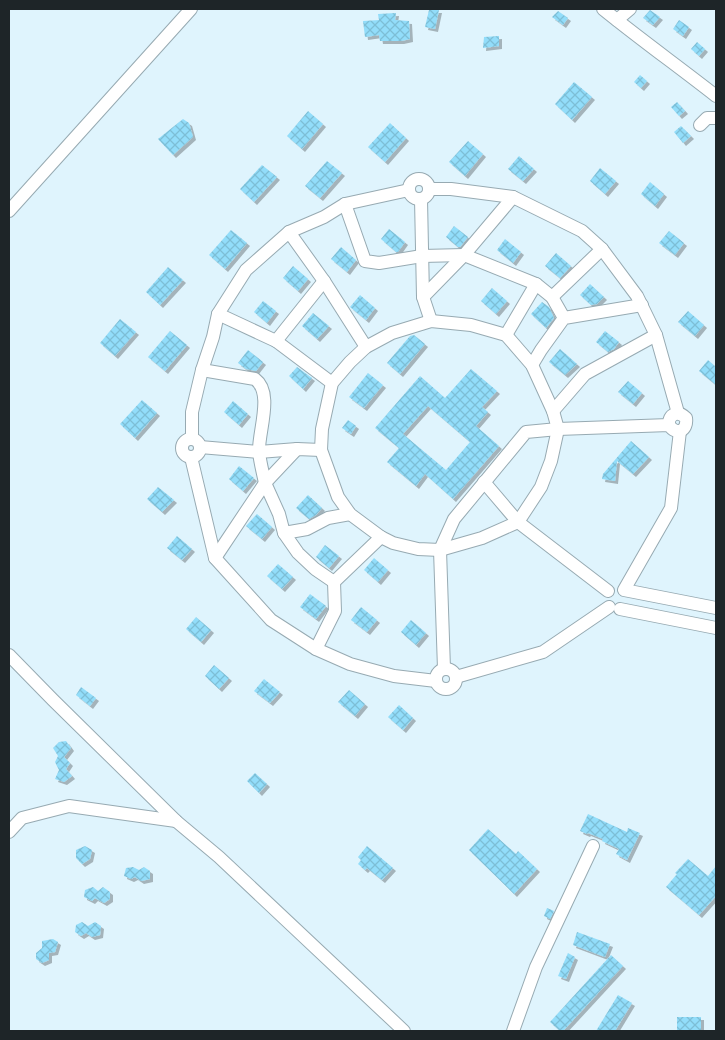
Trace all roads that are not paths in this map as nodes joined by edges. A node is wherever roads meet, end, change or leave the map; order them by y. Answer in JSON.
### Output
{"nodes":[{"id":1,"x":191,"y":9,"type":"edge"},
{"id":2,"x":603,"y":9,"type":"edge"},
{"id":3,"x":630,"y":9,"type":"edge"},
{"id":4,"x":617,"y":20,"type":"junction"},
{"id":5,"x":716,"y":96,"type":"edge"},
{"id":6,"x":716,"y":118,"type":"edge"},
{"id":7,"x":700,"y":125,"type":"dead end"},
{"id":8,"x":409,"y":190,"type":"junction"},
{"id":9,"x":425,"y":194,"type":"junction"},
{"id":10,"x":513,"y":197,"type":"junction"},
{"id":11,"x":345,"y":204,"type":"junction"},
{"id":12,"x":9,"y":211,"type":"edge"},
{"id":13,"x":289,"y":232,"type":"junction"},
{"id":14,"x":602,"y":249,"type":"junction"},
{"id":15,"x":464,"y":255,"type":"junction"},
{"id":16,"x":422,"y":256,"type":"junction"},
{"id":17,"x":324,"y":281,"type":"junction"},
{"id":18,"x":536,"y":284,"type":"junction"},
{"id":19,"x":552,"y":296,"type":"junction"},
{"id":20,"x":423,"y":297,"type":"junction"},
{"id":21,"x":642,"y":306,"type":"junction"},
{"id":22,"x":218,"y":314,"type":"junction"},
{"id":23,"x":564,"y":318,"type":"junction"},
{"id":24,"x":432,"y":321,"type":"junction"},
{"id":25,"x":506,"y":335,"type":"junction"},
{"id":26,"x":656,"y":335,"type":"junction"},
{"id":27,"x":276,"y":341,"type":"junction"},
{"id":28,"x":366,"y":347,"type":"junction"},
{"id":29,"x":532,"y":365,"type":"junction"},
{"id":30,"x":202,"y":370,"type":"junction"},
{"id":31,"x":332,"y":382,"type":"junction"},
{"id":32,"x":553,"y":412,"type":"junction"},
{"id":33,"x":674,"y":428,"type":"junction"},
{"id":34,"x":558,"y":429,"type":"junction"},
{"id":35,"x":196,"y":443,"type":"junction"},
{"id":36,"x":297,"y":449,"type":"junction"},
{"id":37,"x":321,"y":450,"type":"junction"},
{"id":38,"x":259,"y":452,"type":"junction"},
{"id":39,"x":484,"y":482,"type":"junction"},
{"id":40,"x":265,"y":483,"type":"junction"},
{"id":41,"x":350,"y":514,"type":"junction"},
{"id":42,"x":518,"y":522,"type":"junction"},
{"id":43,"x":307,"y":529,"type":"junction"},
{"id":44,"x":284,"y":533,"type":"junction"},
{"id":45,"x":381,"y":536,"type":"junction"},
{"id":46,"x":440,"y":550,"type":"junction"},
{"id":47,"x":298,"y":553,"type":"junction"},
{"id":48,"x":215,"y":558,"type":"junction"},
{"id":49,"x":334,"y":582,"type":"junction"},
{"id":50,"x":624,"y":590,"type":"junction"},
{"id":51,"x":608,"y":591,"type":"junction"},
{"id":52,"x":615,"y":608,"type":"junction"},
{"id":53,"x":716,"y":608,"type":"edge"},
{"id":54,"x":716,"y":628,"type":"edge"},
{"id":55,"x":316,"y":649,"type":"junction"},
{"id":56,"x":9,"y":655,"type":"edge"},
{"id":57,"x":444,"y":669,"type":"junction"},
{"id":58,"x":456,"y":677,"type":"junction"},
{"id":59,"x":436,"y":681,"type":"junction"},
{"id":60,"x":176,"y":821,"type":"junction"},
{"id":61,"x":9,"y":832,"type":"edge"},
{"id":62,"x":593,"y":846,"type":"dead end"},
{"id":63,"x":404,"y":1031,"type":"edge"},
{"id":64,"x":513,"y":1031,"type":"edge"}],
"edges":[{"from":1,"to":12,"type":"street"},
{"from":2,"to":4,"type":"street"},
{"from":3,"to":4,"type":"street"},
{"from":4,"to":5,"type":"street"},
{"from":6,"to":7,"type":"street"},
{"from":8,"to":9,"type":"street"},
{"from":8,"to":9,"type":"street"},
{"from":8,"to":11,"type":"street"},
{"from":9,"to":10,"type":"street"},
{"from":9,"to":16,"type":"street"},
{"from":10,"to":14,"type":"street"},
{"from":10,"to":15,"type":"street"},
{"from":11,"to":13,"type":"street"},
{"from":11,"to":16,"type":"street"},
{"from":13,"to":17,"type":"street"},
{"from":13,"to":22,"type":"street"},
{"from":14,"to":19,"type":"street"},
{"from":14,"to":21,"type":"street"},
{"from":15,"to":16,"type":"street"},
{"from":15,"to":18,"type":"street"},
{"from":15,"to":20,"type":"street"},
{"from":16,"to":20,"type":"street"},
{"from":17,"to":27,"type":"street"},
{"from":17,"to":28,"type":"street"},
{"from":18,"to":19,"type":"street"},
{"from":18,"to":25,"type":"street"},
{"from":19,"to":23,"type":"street"},
{"from":20,"to":24,"type":"street"},
{"from":21,"to":23,"type":"street"},
{"from":21,"to":26,"type":"street"},
{"from":22,"to":27,"type":"street"},
{"from":22,"to":30,"type":"street"},
{"from":23,"to":29,"type":"street"},
{"from":24,"to":25,"type":"street"},
{"from":24,"to":28,"type":"street"},
{"from":25,"to":29,"type":"street"},
{"from":26,"to":32,"type":"street"},
{"from":26,"to":33,"type":"street"},
{"from":27,"to":31,"type":"street"},
{"from":28,"to":31,"type":"street"},
{"from":29,"to":32,"type":"street"},
{"from":30,"to":35,"type":"street"},
{"from":30,"to":38,"type":"street"},
{"from":31,"to":37,"type":"street"},
{"from":32,"to":34,"type":"street"},
{"from":33,"to":34,"type":"street"},
{"from":33,"to":50,"type":"street"},
{"from":34,"to":39,"type":"street"},
{"from":34,"to":42,"type":"street"},
{"from":35,"to":38,"type":"street"},
{"from":35,"to":48,"type":"street"},
{"from":36,"to":37,"type":"street"},
{"from":36,"to":38,"type":"street"},
{"from":36,"to":40,"type":"street"},
{"from":37,"to":41,"type":"street"},
{"from":38,"to":40,"type":"street"},
{"from":39,"to":42,"type":"street"},
{"from":39,"to":46,"type":"street"},
{"from":40,"to":44,"type":"street"},
{"from":40,"to":48,"type":"street"},
{"from":41,"to":43,"type":"street"},
{"from":41,"to":45,"type":"street"},
{"from":42,"to":46,"type":"street"},
{"from":42,"to":51,"type":"street"},
{"from":43,"to":44,"type":"street"},
{"from":43,"to":47,"type":"street"},
{"from":44,"to":47,"type":"street"},
{"from":45,"to":46,"type":"street"},
{"from":45,"to":49,"type":"street"},
{"from":46,"to":57,"type":"street"},
{"from":47,"to":49,"type":"street"},
{"from":48,"to":55,"type":"street"},
{"from":49,"to":55,"type":"street"},
{"from":50,"to":51,"type":"street"},
{"from":50,"to":52,"type":"street"},
{"from":50,"to":53,"type":"street"},
{"from":51,"to":52,"type":"street"},
{"from":52,"to":54,"type":"street"},
{"from":52,"to":58,"type":"street"},
{"from":55,"to":59,"type":"street"},
{"from":56,"to":60,"type":"street"},
{"from":57,"to":58,"type":"street"},
{"from":57,"to":59,"type":"street"},
{"from":58,"to":59,"type":"street"},
{"from":60,"to":61,"type":"street"},
{"from":60,"to":63,"type":"street"},
{"from":62,"to":64,"type":"street"}]}
